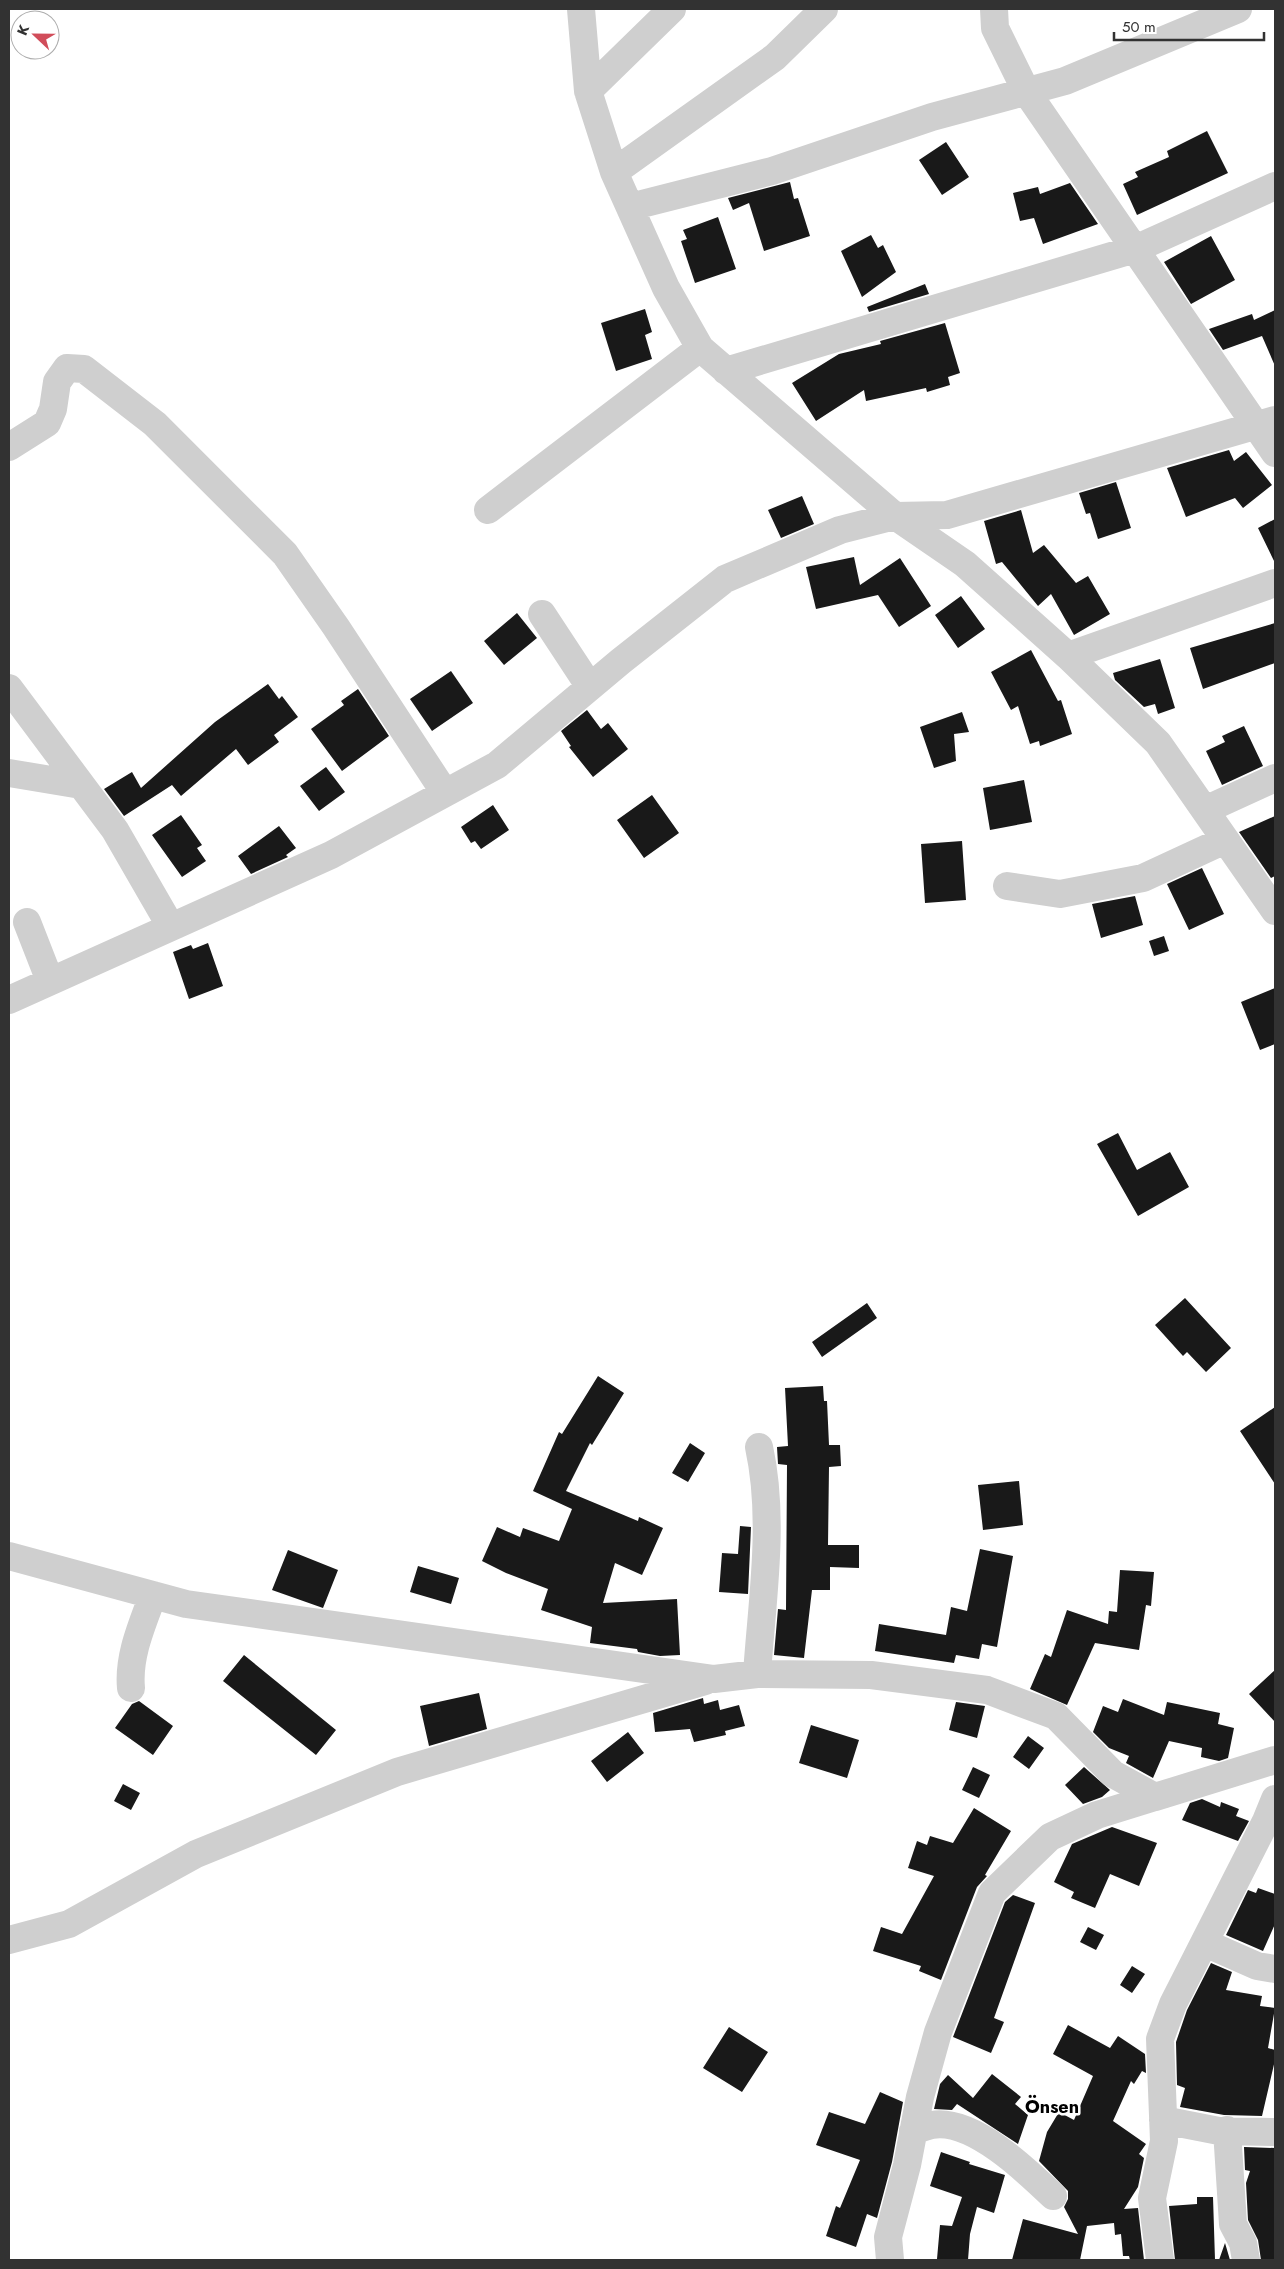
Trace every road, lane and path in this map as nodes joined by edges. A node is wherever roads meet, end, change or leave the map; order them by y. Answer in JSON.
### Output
{"nodes":[{"id":1,"x":581,"y":9,"type":"edge"},
{"id":2,"x":672,"y":9,"type":"edge"},
{"id":3,"x":824,"y":9,"type":"edge"},
{"id":4,"x":994,"y":9,"type":"edge"},
{"id":5,"x":1238,"y":9,"type":"edge"},
{"id":6,"x":588,"y":91,"type":"junction"},
{"id":7,"x":1026,"y":91,"type":"junction"},
{"id":8,"x":614,"y":172,"type":"junction"},
{"id":9,"x":1275,"y":186,"type":"edge"},
{"id":10,"x":630,"y":207,"type":"junction"},
{"id":11,"x":1135,"y":249,"type":"junction"},
{"id":12,"x":700,"y":348,"type":"junction"},
{"id":13,"x":726,"y":371,"type":"junction"},
{"id":14,"x":1265,"y":423,"type":"edge"},
{"id":15,"x":9,"y":447,"type":"edge"},
{"id":16,"x":1275,"y":453,"type":"edge"},
{"id":17,"x":488,"y":510,"type":"dead end"},
{"id":18,"x":895,"y":516,"type":"junction"},
{"id":19,"x":1275,"y":583,"type":"edge"},
{"id":20,"x":542,"y":614,"type":"dead end"},
{"id":21,"x":1068,"y":656,"type":"junction"},
{"id":22,"x":590,"y":686,"type":"junction"},
{"id":23,"x":9,"y":688,"type":"edge"},
{"id":24,"x":9,"y":773,"type":"edge"},
{"id":25,"x":1275,"y":778,"type":"edge"},
{"id":26,"x":81,"y":785,"type":"junction"},
{"id":27,"x":445,"y":793,"type":"junction"},
{"id":28,"x":1204,"y":810,"type":"junction"},
{"id":29,"x":1225,"y":840,"type":"junction"},
{"id":30,"x":1007,"y":886,"type":"dead end"},
{"id":31,"x":1275,"y":911,"type":"edge"},
{"id":32,"x":27,"y":922,"type":"dead end"},
{"id":33,"x":171,"y":927,"type":"junction"},
{"id":34,"x":50,"y":981,"type":"junction"},
{"id":35,"x":9,"y":1000,"type":"edge"},
{"id":36,"x":758,"y":1447,"type":"dead end"},
{"id":37,"x":9,"y":1556,"type":"edge"},
{"id":38,"x":153,"y":1595,"type":"junction"},
{"id":39,"x":757,"y":1674,"type":"junction"},
{"id":40,"x":714,"y":1679,"type":"junction"},
{"id":41,"x":131,"y":1688,"type":"dead end"},
{"id":42,"x":1275,"y":1761,"type":"edge"},
{"id":43,"x":1155,"y":1797,"type":"junction"},
{"id":44,"x":1275,"y":1799,"type":"edge"},
{"id":45,"x":9,"y":1940,"type":"edge"},
{"id":46,"x":1205,"y":1942,"type":"junction"},
{"id":47,"x":1275,"y":1969,"type":"edge"},
{"id":48,"x":1163,"y":2120,"type":"junction"},
{"id":49,"x":1227,"y":2130,"type":"junction"},
{"id":50,"x":913,"y":2131,"type":"junction"},
{"id":51,"x":1275,"y":2132,"type":"edge"},
{"id":52,"x":1053,"y":2196,"type":"dead end"},
{"id":53,"x":890,"y":2260,"type":"edge"},
{"id":54,"x":1160,"y":2260,"type":"edge"},
{"id":55,"x":1246,"y":2260,"type":"edge"}],
"edges":[{"from":1,"to":6,"type":"street"},
{"from":2,"to":6,"type":"street"},
{"from":3,"to":8,"type":"street"},
{"from":4,"to":7,"type":"street"},
{"from":5,"to":7,"type":"street"},
{"from":6,"to":8,"type":"street"},
{"from":7,"to":10,"type":"street"},
{"from":7,"to":11,"type":"street"},
{"from":8,"to":10,"type":"street"},
{"from":9,"to":11,"type":"street"},
{"from":10,"to":12,"type":"street"},
{"from":11,"to":13,"type":"street"},
{"from":11,"to":14,"type":"street"},
{"from":12,"to":13,"type":"street"},
{"from":12,"to":17,"type":"street"},
{"from":13,"to":18,"type":"street"},
{"from":14,"to":16,"type":"street"},
{"from":14,"to":18,"type":"street"},
{"from":15,"to":27,"type":"street"},
{"from":18,"to":21,"type":"street"},
{"from":18,"to":22,"type":"street"},
{"from":19,"to":21,"type":"street"},
{"from":20,"to":22,"type":"street"},
{"from":21,"to":28,"type":"street"},
{"from":22,"to":27,"type":"street"},
{"from":23,"to":26,"type":"street"},
{"from":24,"to":26,"type":"street"},
{"from":25,"to":28,"type":"street"},
{"from":26,"to":33,"type":"street"},
{"from":27,"to":33,"type":"street"},
{"from":28,"to":29,"type":"street"},
{"from":29,"to":30,"type":"street"},
{"from":29,"to":31,"type":"street"},
{"from":32,"to":34,"type":"street"},
{"from":33,"to":34,"type":"street"},
{"from":34,"to":35,"type":"street"},
{"from":36,"to":39,"type":"street"},
{"from":37,"to":38,"type":"street"},
{"from":38,"to":40,"type":"street"},
{"from":38,"to":41,"type":"street"},
{"from":39,"to":40,"type":"street"},
{"from":39,"to":43,"type":"street"},
{"from":40,"to":45,"type":"street"},
{"from":42,"to":43,"type":"street"},
{"from":43,"to":50,"type":"street"},
{"from":44,"to":46,"type":"street"},
{"from":46,"to":47,"type":"street"},
{"from":46,"to":48,"type":"street"},
{"from":48,"to":49,"type":"street"},
{"from":48,"to":54,"type":"street"},
{"from":49,"to":51,"type":"street"},
{"from":49,"to":55,"type":"street"},
{"from":50,"to":52,"type":"street"},
{"from":50,"to":53,"type":"street"}]}
